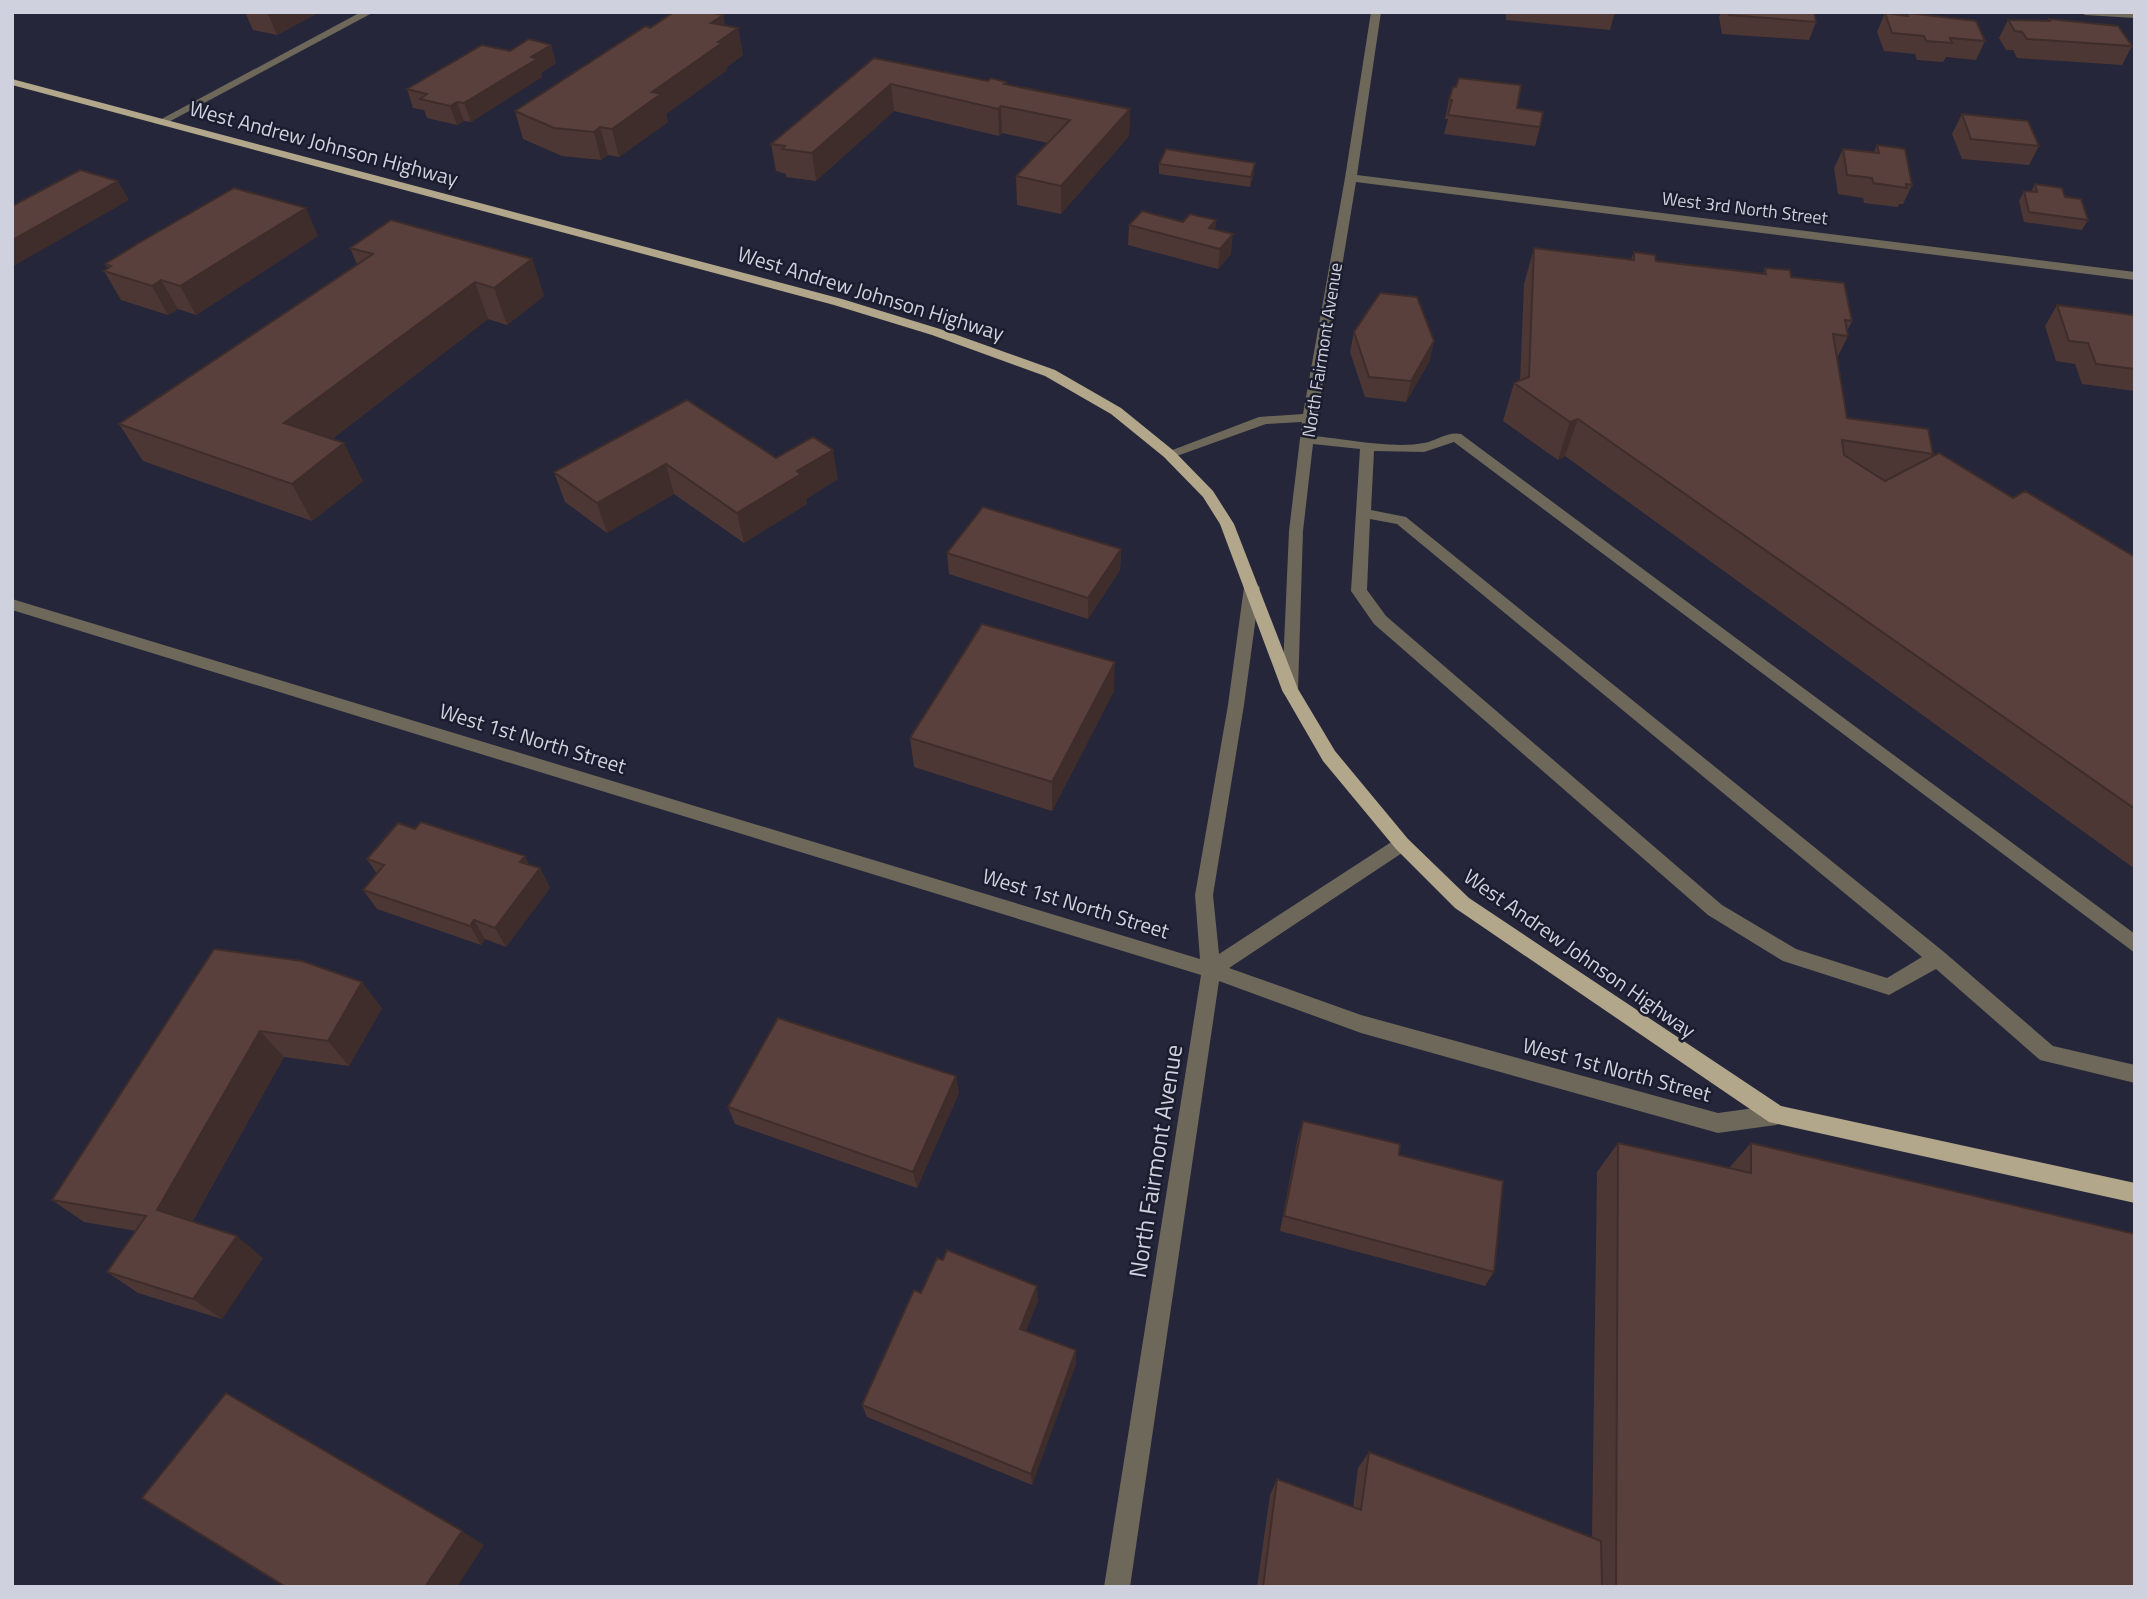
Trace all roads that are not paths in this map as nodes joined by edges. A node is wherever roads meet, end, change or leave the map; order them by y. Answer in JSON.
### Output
{"nodes":[{"id":1,"x":369,"y":12,"type":"edge"},
{"id":2,"x":1376,"y":12,"type":"edge"},
{"id":3,"x":2085,"y":12,"type":"edge"},
{"id":4,"x":2135,"y":15,"type":"edge"},
{"id":5,"x":12,"y":82,"type":"edge"},
{"id":6,"x":159,"y":123,"type":"junction"},
{"id":7,"x":1351,"y":178,"type":"junction"},
{"id":8,"x":2135,"y":276,"type":"edge"},
{"id":9,"x":1309,"y":418,"type":"junction"},
{"id":10,"x":1307,"y":439,"type":"junction"},
{"id":11,"x":1367,"y":446,"type":"junction"},
{"id":12,"x":1169,"y":454,"type":"junction"},
{"id":13,"x":1363,"y":513,"type":"junction"},
{"id":14,"x":1252,"y":587,"type":"junction"},
{"id":15,"x":12,"y":604,"type":"edge"},
{"id":16,"x":1290,"y":690,"type":"junction"},
{"id":17,"x":1402,"y":845,"type":"junction"},
{"id":18,"x":2135,"y":946,"type":"edge"},
{"id":19,"x":1937,"y":958,"type":"junction"},
{"id":20,"x":1210,"y":970,"type":"junction"},
{"id":21,"x":2135,"y":1074,"type":"edge"},
{"id":22,"x":1776,"y":1115,"type":"junction"},
{"id":23,"x":2135,"y":1193,"type":"edge"},
{"id":24,"x":1117,"y":1587,"type":"edge"}],
"edges":[{"from":1,"to":6,"type":"street"},
{"from":2,"to":7,"type":"street","name":"North Fairmont Avenue"},
{"from":3,"to":4,"type":"street"},
{"from":5,"to":6,"type":"main road","name":"West Andrew Johnson Highway"},
{"from":6,"to":12,"type":"main road","name":"West Andrew Johnson Highway"},
{"from":7,"to":8,"type":"street","name":"West 3rd North Street"},
{"from":7,"to":9,"type":"street","name":"North Fairmont Avenue"},
{"from":9,"to":10,"type":"street","name":"North Fairmont Avenue"},
{"from":9,"to":12,"type":"street"},
{"from":10,"to":11,"type":"street"},
{"from":10,"to":16,"type":"street","name":"North Fairmont Avenue"},
{"from":11,"to":13,"type":"street"},
{"from":11,"to":18,"type":"street"},
{"from":12,"to":14,"type":"main road","name":"West Andrew Johnson Highway"},
{"from":13,"to":19,"type":"street"},
{"from":13,"to":19,"type":"street"},
{"from":14,"to":16,"type":"main road","name":"West Andrew Johnson Highway"},
{"from":14,"to":20,"type":"street","name":"North Fairmont Avenue"},
{"from":15,"to":20,"type":"street","name":"West 1st North Street"},
{"from":16,"to":17,"type":"main road","name":"West Andrew Johnson Highway"},
{"from":17,"to":20,"type":"street"},
{"from":17,"to":22,"type":"main road","name":"West Andrew Johnson Highway"},
{"from":19,"to":21,"type":"street"},
{"from":20,"to":22,"type":"street","name":"West 1st North Street"},
{"from":20,"to":24,"type":"street","name":"North Fairmont Avenue"},
{"from":22,"to":23,"type":"main road","name":"West 1st North Street"}]}
